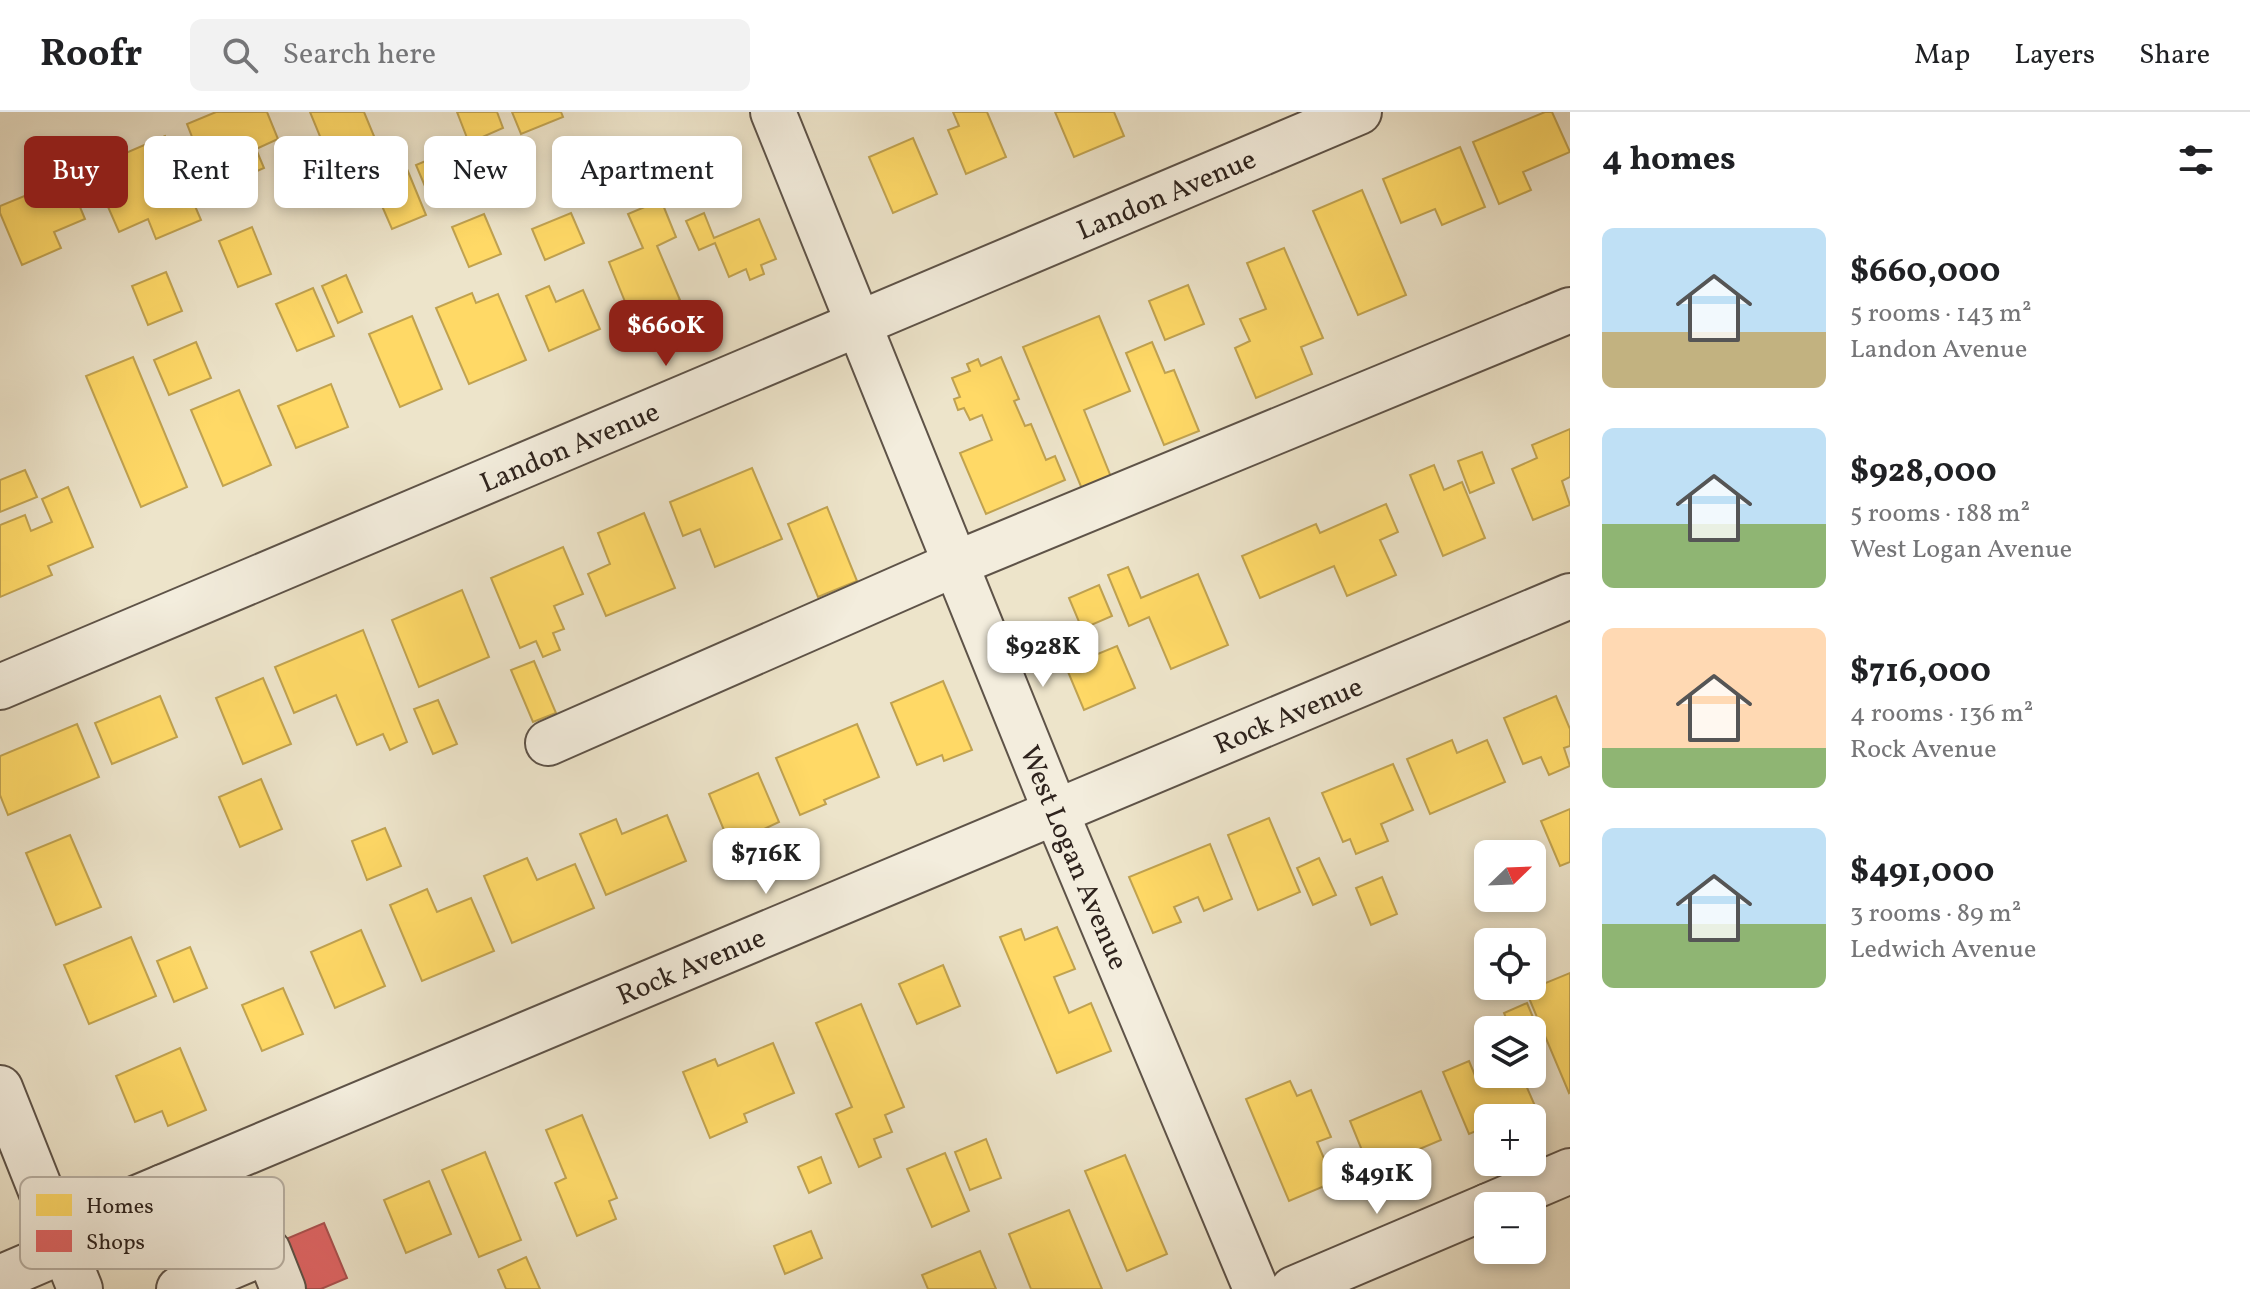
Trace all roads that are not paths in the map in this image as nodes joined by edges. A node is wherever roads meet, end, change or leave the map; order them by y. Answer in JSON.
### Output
{"nodes":[{"id":1,"x":773,"y":112,"type":"edge"},
{"id":2,"x":1359,"y":112,"type":"edge"},
{"id":3,"x":1570,"y":310,"type":"edge"},
{"id":4,"x":858,"y":324,"type":"junction"},
{"id":5,"x":955,"y":564,"type":"junction"},
{"id":6,"x":1570,"y":596,"type":"edge"},
{"id":7,"x":0,"y":687,"type":"edge"},
{"id":8,"x":548,"y":743,"type":"dead end"},
{"id":9,"x":1055,"y":810,"type":"junction"},
{"id":10,"x":0,"y":1088,"type":"edge"},
{"id":11,"x":1570,"y":1171,"type":"edge"},
{"id":12,"x":36,"y":1177,"type":"edge"},
{"id":13,"x":187,"y":1177,"type":"edge"},
{"id":14,"x":1521,"y":1192,"type":"edge"},
{"id":15,"x":1474,"y":1212,"type":"edge"},
{"id":16,"x":225,"y":1269,"type":"edge"},
{"id":17,"x":275,"y":1269,"type":"edge"},
{"id":18,"x":73,"y":1270,"type":"edge"},
{"id":19,"x":0,"y":1278,"type":"edge"},
{"id":20,"x":190,"y":1284,"type":"edge"},
{"id":21,"x":283,"y":1289,"type":"edge"},
{"id":22,"x":1256,"y":1289,"type":"edge"},
{"id":23,"x":1293,"y":1289,"type":"edge"}],
"edges":[{"from":1,"to":4,"type":"street","name":"West Logan Avenue"},
{"from":2,"to":4,"type":"street","name":"Landon Avenue"},
{"from":3,"to":5,"type":"street"},
{"from":4,"to":5,"type":"street","name":"West Logan Avenue"},
{"from":4,"to":7,"type":"street","name":"Landon Avenue"},
{"from":5,"to":8,"type":"street"},
{"from":5,"to":9,"type":"street","name":"West Logan Avenue"},
{"from":6,"to":9,"type":"street","name":"Rock Avenue"},
{"from":9,"to":13,"type":"street","name":"Rock Avenue"},
{"from":9,"to":22,"type":"street","name":"West Logan Avenue"},
{"from":10,"to":12,"type":"street"},
{"from":11,"to":14,"type":"street"},
{"from":15,"to":23,"type":"street"},
{"from":16,"to":20,"type":"street"},
{"from":17,"to":21,"type":"street"},
{"from":18,"to":19,"type":"street","name":"Rock Avenue"}]}
